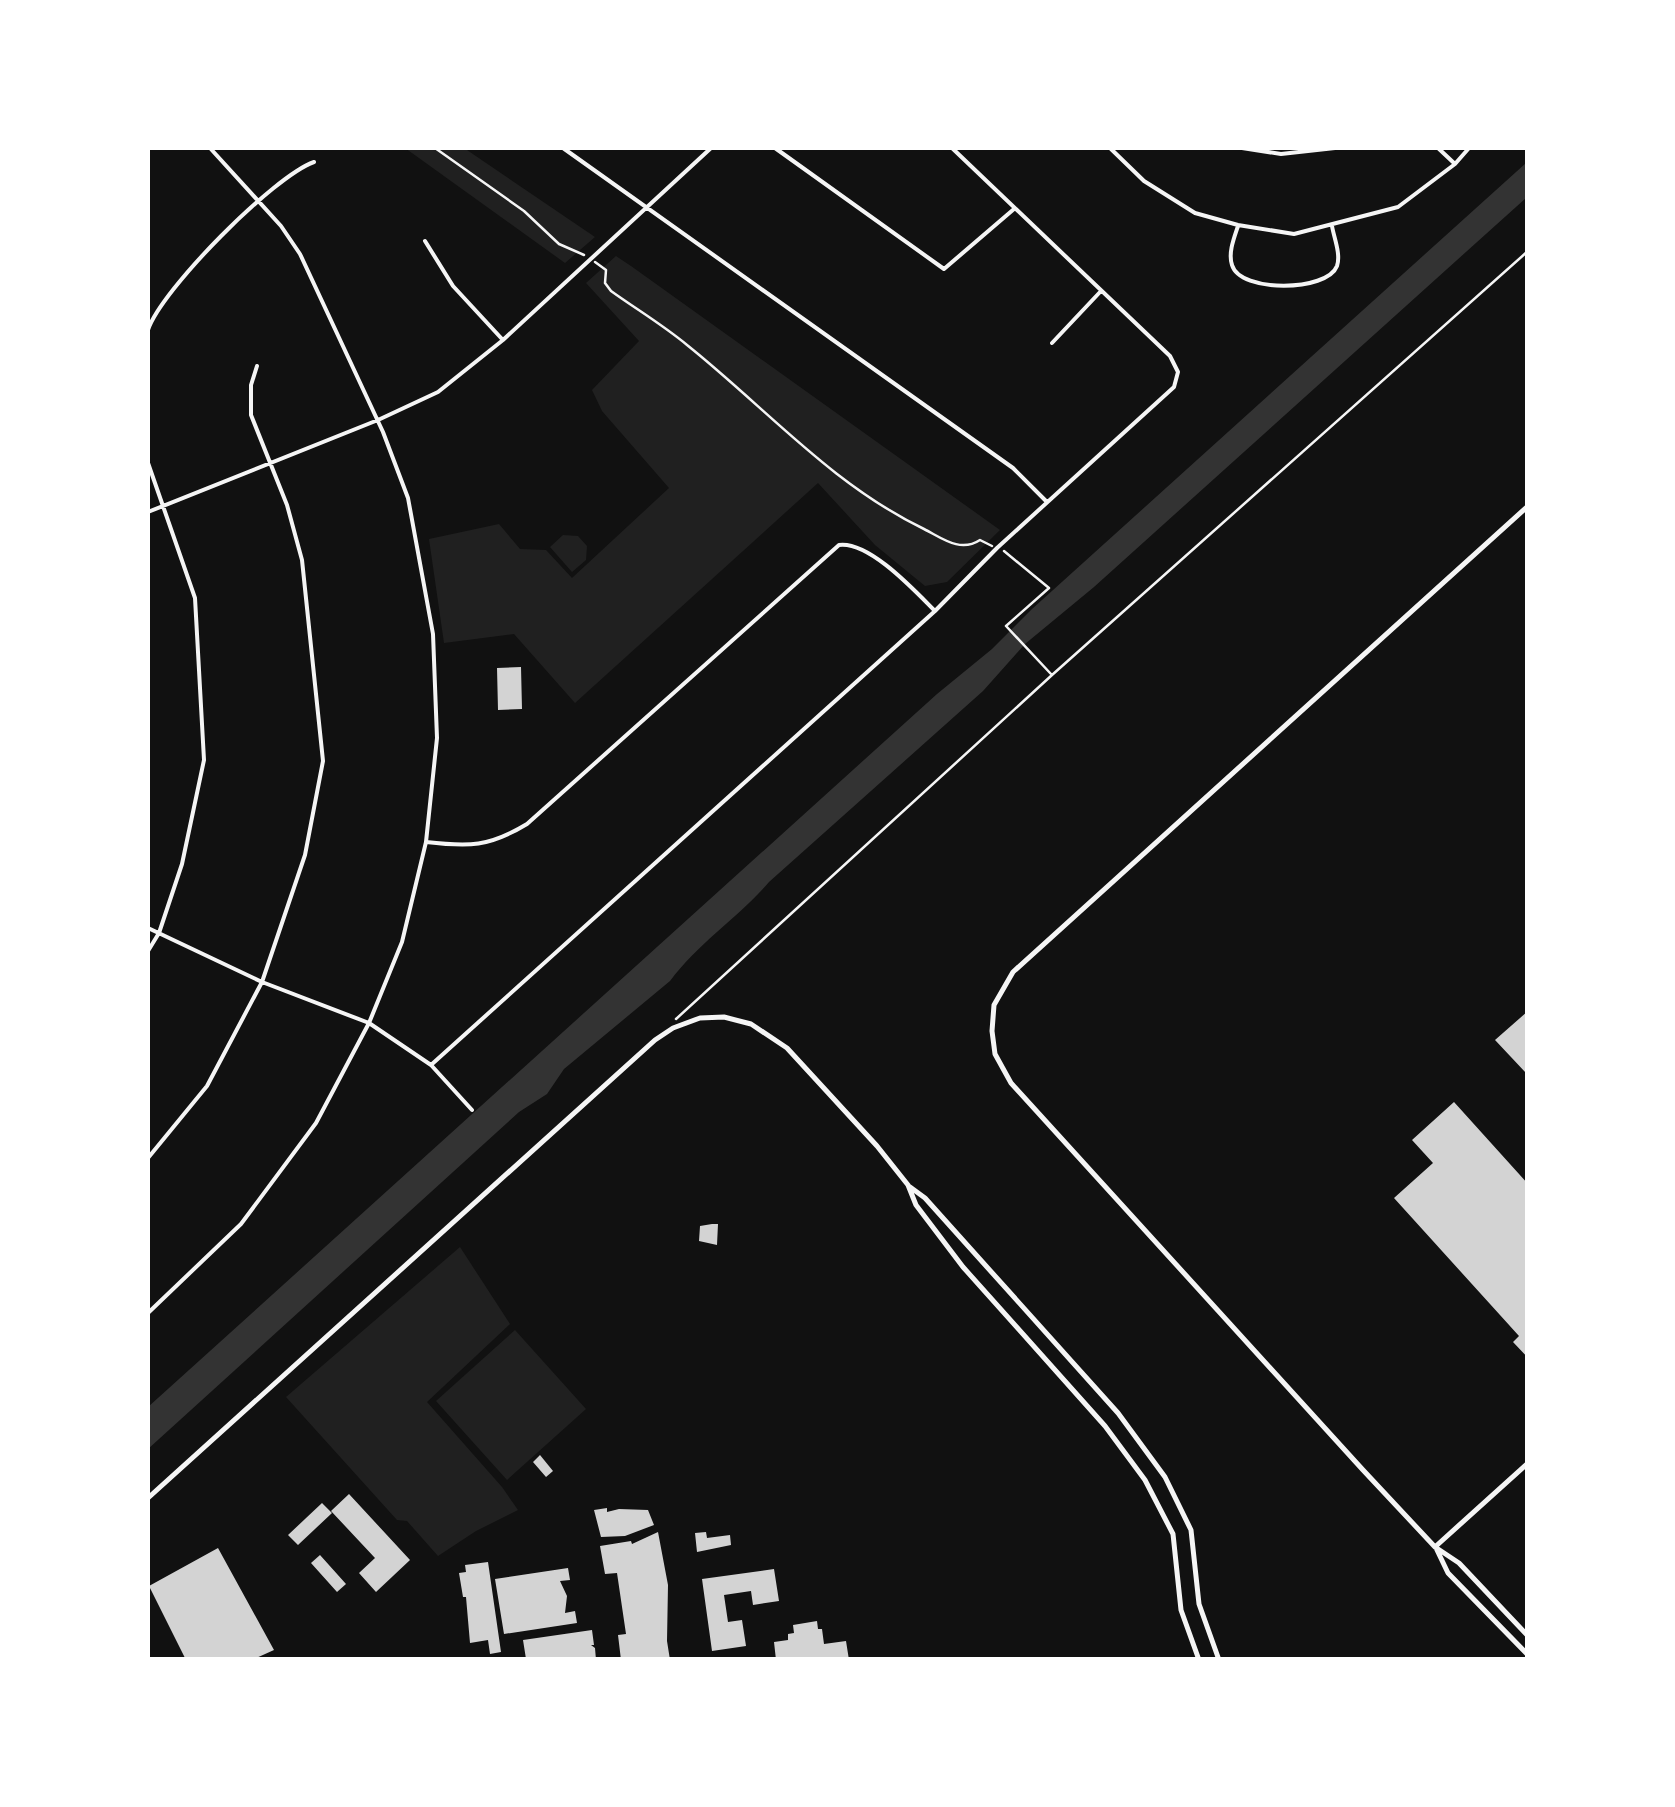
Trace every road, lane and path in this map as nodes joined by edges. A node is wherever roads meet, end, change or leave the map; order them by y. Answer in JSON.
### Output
{"nodes":[{"id":1,"x":210,"y":148,"type":"edge"},
{"id":2,"x":434,"y":148,"type":"edge"},
{"id":3,"x":564,"y":148,"type":"edge"},
{"id":4,"x":711,"y":148,"type":"edge"},
{"id":5,"x":775,"y":148,"type":"edge"},
{"id":6,"x":952,"y":148,"type":"edge"},
{"id":7,"x":1110,"y":148,"type":"edge"},
{"id":8,"x":1242,"y":148,"type":"edge"},
{"id":9,"x":1335,"y":148,"type":"edge"},
{"id":10,"x":1438,"y":148,"type":"edge"},
{"id":11,"x":1468,"y":148,"type":"edge"},
{"id":12,"x":314,"y":162,"type":"dead end"},
{"id":13,"x":1455,"y":164,"type":"junction"},
{"id":14,"x":260,"y":202,"type":"junction"},
{"id":15,"x":648,"y":208,"type":"junction"},
{"id":16,"x":1015,"y":208,"type":"junction"},
{"id":17,"x":1238,"y":225,"type":"junction"},
{"id":18,"x":1332,"y":226,"type":"junction"},
{"id":19,"x":425,"y":241,"type":"dead end"},
{"id":20,"x":1528,"y":251,"type":"edge"},
{"id":21,"x":583,"y":255,"type":"dead end"},
{"id":22,"x":598,"y":264,"type":"dead end"},
{"id":23,"x":1101,"y":291,"type":"junction"},
{"id":24,"x":148,"y":330,"type":"edge"},
{"id":25,"x":503,"y":340,"type":"junction"},
{"id":26,"x":1052,"y":342,"type":"dead end"},
{"id":27,"x":257,"y":366,"type":"dead end"},
{"id":28,"x":378,"y":420,"type":"junction"},
{"id":29,"x":271,"y":462,"type":"junction"},
{"id":30,"x":148,"y":463,"type":"edge"},
{"id":31,"x":1048,"y":504,"type":"junction"},
{"id":32,"x":164,"y":506,"type":"junction"},
{"id":33,"x":1528,"y":506,"type":"edge"},
{"id":34,"x":148,"y":512,"type":"edge"},
{"id":35,"x":987,"y":544,"type":"dead end"},
{"id":36,"x":1006,"y":552,"type":"dead end"},
{"id":37,"x":935,"y":611,"type":"junction"},
{"id":38,"x":1052,"y":675,"type":"junction"},
{"id":39,"x":426,"y":842,"type":"junction"},
{"id":40,"x":148,"y":928,"type":"edge"},
{"id":41,"x":159,"y":933,"type":"junction"},
{"id":42,"x":148,"y":951,"type":"edge"},
{"id":43,"x":262,"y":982,"type":"junction"},
{"id":44,"x":676,"y":1020,"type":"dead end"},
{"id":45,"x":369,"y":1023,"type":"junction"},
{"id":46,"x":432,"y":1066,"type":"junction"},
{"id":47,"x":472,"y":1110,"type":"dead end"},
{"id":48,"x":148,"y":1158,"type":"edge"},
{"id":49,"x":908,"y":1186,"type":"junction"},
{"id":50,"x":148,"y":1313,"type":"edge"},
{"id":51,"x":1528,"y":1463,"type":"edge"},
{"id":52,"x":148,"y":1498,"type":"edge"},
{"id":53,"x":1435,"y":1548,"type":"junction"},
{"id":54,"x":1528,"y":1636,"type":"edge"},
{"id":55,"x":1528,"y":1655,"type":"edge"},
{"id":56,"x":1199,"y":1660,"type":"edge"},
{"id":57,"x":1219,"y":1660,"type":"edge"}],
"edges":[{"from":1,"to":14,"type":"street"},
{"from":2,"to":21,"type":"path"},
{"from":3,"to":15,"type":"street"},
{"from":4,"to":15,"type":"street"},
{"from":5,"to":16,"type":"street"},
{"from":6,"to":16,"type":"street"},
{"from":7,"to":17,"type":"street"},
{"from":8,"to":9,"type":"street"},
{"from":10,"to":13,"type":"street"},
{"from":11,"to":13,"type":"street"},
{"from":12,"to":14,"type":"street"},
{"from":13,"to":18,"type":"street"},
{"from":14,"to":24,"type":"street"},
{"from":14,"to":28,"type":"street"},
{"from":15,"to":25,"type":"street"},
{"from":15,"to":31,"type":"street"},
{"from":16,"to":23,"type":"street"},
{"from":17,"to":18,"type":"street"},
{"from":17,"to":18,"type":"street"},
{"from":19,"to":25,"type":"street"},
{"from":20,"to":38,"type":"path"},
{"from":22,"to":35,"type":"path"},
{"from":23,"to":26,"type":"street"},
{"from":23,"to":31,"type":"street"},
{"from":25,"to":28,"type":"street"},
{"from":27,"to":29,"type":"street"},
{"from":28,"to":29,"type":"street"},
{"from":28,"to":39,"type":"street"},
{"from":29,"to":32,"type":"street"},
{"from":29,"to":43,"type":"street"},
{"from":30,"to":32,"type":"street"},
{"from":31,"to":37,"type":"street"},
{"from":32,"to":34,"type":"street"},
{"from":32,"to":41,"type":"street"},
{"from":33,"to":53,"type":"street"},
{"from":36,"to":38,"type":"path"},
{"from":37,"to":39,"type":"street"},
{"from":37,"to":46,"type":"street"},
{"from":38,"to":44,"type":"path"},
{"from":39,"to":45,"type":"street"},
{"from":40,"to":41,"type":"street"},
{"from":41,"to":42,"type":"street"},
{"from":41,"to":43,"type":"street"},
{"from":43,"to":45,"type":"street"},
{"from":43,"to":48,"type":"street"},
{"from":45,"to":46,"type":"street"},
{"from":45,"to":50,"type":"street"},
{"from":46,"to":47,"type":"street"},
{"from":49,"to":52,"type":"street"},
{"from":49,"to":56,"type":"street"},
{"from":49,"to":57,"type":"street"},
{"from":51,"to":53,"type":"street"},
{"from":53,"to":54,"type":"street"},
{"from":53,"to":55,"type":"street"}]}
